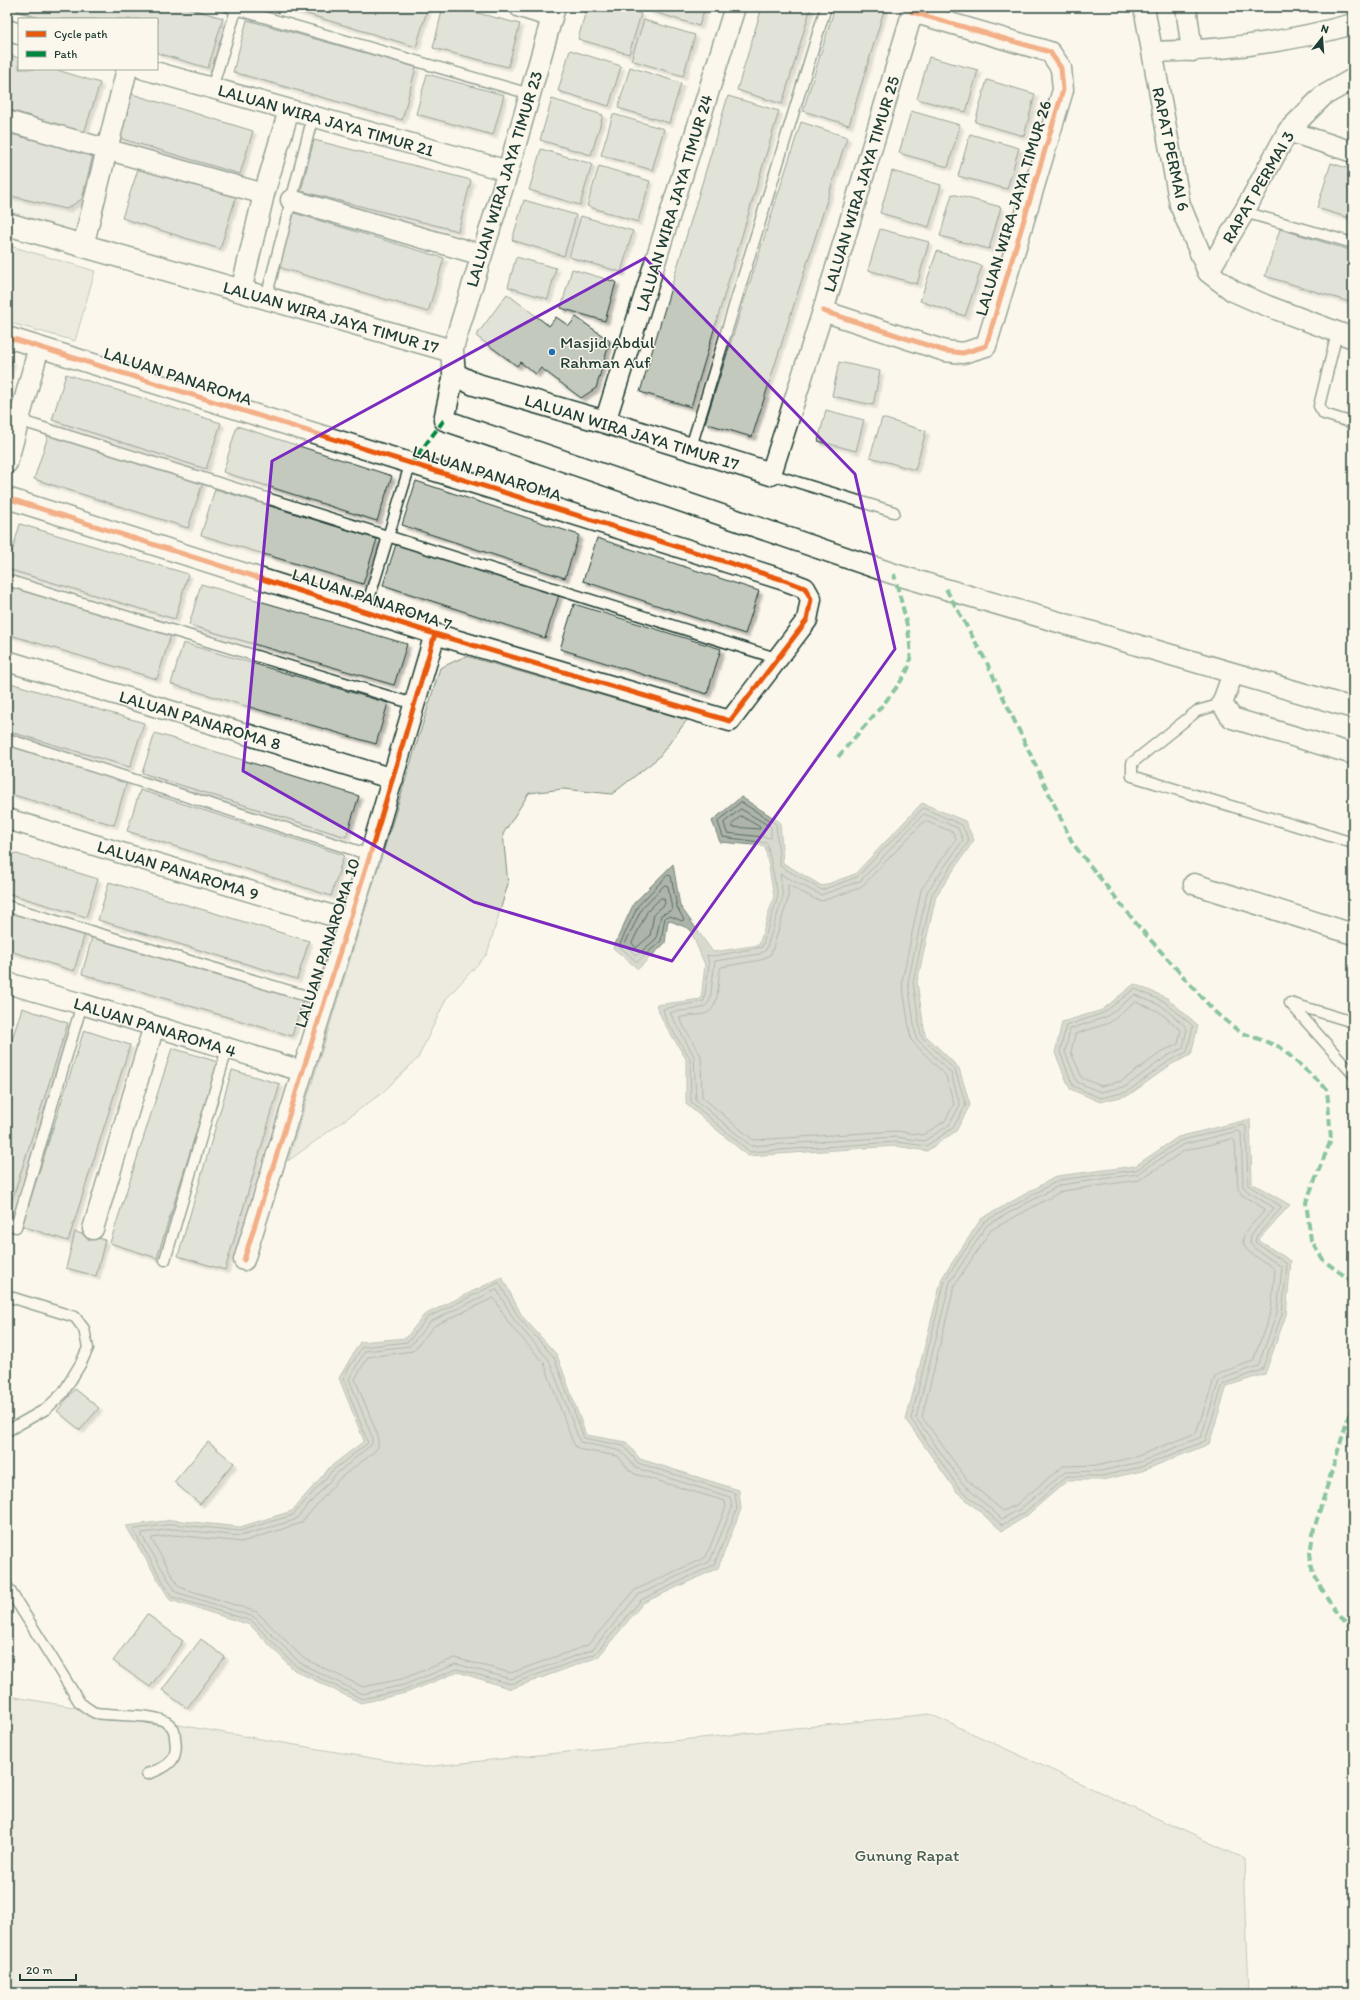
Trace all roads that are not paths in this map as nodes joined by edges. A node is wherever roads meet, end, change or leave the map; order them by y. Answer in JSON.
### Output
{"nodes":[{"id":1,"x":520,"y":7,"type":"edge"},
{"id":2,"x":735,"y":7,"type":"edge"},
{"id":3,"x":826,"y":7,"type":"edge"},
{"id":4,"x":1144,"y":7,"type":"edge"},
{"id":5,"x":1186,"y":7,"type":"edge"},
{"id":6,"x":234,"y":8,"type":"edge"},
{"id":7,"x":913,"y":9,"type":"edge"},
{"id":8,"x":554,"y":12,"type":"edge"},
{"id":9,"x":1353,"y":24,"type":"edge"},
{"id":10,"x":7,"y":30,"type":"edge"},
{"id":11,"x":18,"y":34,"type":"edge"},
{"id":12,"x":1192,"y":51,"type":"junction"},
{"id":13,"x":1152,"y":52,"type":"junction"},
{"id":14,"x":127,"y":70,"type":"edge"},
{"id":15,"x":148,"y":70,"type":"edge"},
{"id":16,"x":1353,"y":79,"type":"edge"},
{"id":17,"x":212,"y":88,"type":"junction"},
{"id":18,"x":530,"y":94,"type":"junction"},
{"id":19,"x":289,"y":110,"type":"junction"},
{"id":20,"x":313,"y":116,"type":"junction"},
{"id":21,"x":7,"y":121,"type":"edge"},
{"id":22,"x":1288,"y":131,"type":"junction"},
{"id":23,"x":107,"y":150,"type":"junction"},
{"id":24,"x":1353,"y":152,"type":"edge"},
{"id":25,"x":508,"y":171,"type":"junction"},
{"id":26,"x":264,"y":194,"type":"junction"},
{"id":27,"x":291,"y":200,"type":"junction"},
{"id":28,"x":1244,"y":212,"type":"junction"},
{"id":29,"x":7,"y":224,"type":"edge"},
{"id":30,"x":1353,"y":244,"type":"edge"},
{"id":31,"x":83,"y":246,"type":"junction"},
{"id":32,"x":482,"y":255,"type":"junction"},
{"id":33,"x":1208,"y":272,"type":"junction"},
{"id":34,"x":241,"y":291,"type":"junction"},
{"id":35,"x":266,"y":298,"type":"junction"},
{"id":36,"x":823,"y":311,"type":"junction"},
{"id":37,"x":1345,"y":336,"type":"edge"},
{"id":38,"x":7,"y":337,"type":"edge"},
{"id":39,"x":39,"y":347,"type":"junction"},
{"id":40,"x":452,"y":351,"type":"junction"},
{"id":41,"x":454,"y":374,"type":"junction"},
{"id":42,"x":18,"y":420,"type":"junction"},
{"id":43,"x":605,"y":422,"type":"junction"},
{"id":44,"x":1353,"y":423,"type":"edge"},
{"id":45,"x":690,"y":450,"type":"junction"},
{"id":46,"x":7,"y":463,"type":"edge"},
{"id":47,"x":410,"y":465,"type":"junction"},
{"id":48,"x":771,"y":474,"type":"junction"},
{"id":49,"x":7,"y":498,"type":"edge"},
{"id":50,"x":894,"y":512,"type":"dead end"},
{"id":51,"x":388,"y":536,"type":"junction"},
{"id":52,"x":7,"y":580,"type":"edge"},
{"id":53,"x":365,"y":612,"type":"junction"},
{"id":54,"x":435,"y":634,"type":"junction"},
{"id":55,"x":779,"y":659,"type":"junction"},
{"id":56,"x":7,"y":661,"type":"edge"},
{"id":57,"x":1233,"y":672,"type":"junction"},
{"id":58,"x":414,"y":704,"type":"junction"},
{"id":59,"x":1222,"y":704,"type":"junction"},
{"id":60,"x":1353,"y":708,"type":"edge"},
{"id":61,"x":730,"y":721,"type":"joint"},
{"id":62,"x":7,"y":739,"type":"edge"},
{"id":63,"x":1353,"y":754,"type":"edge"},
{"id":64,"x":393,"y":779,"type":"junction"},
{"id":65,"x":7,"y":819,"type":"edge"},
{"id":66,"x":1353,"y":844,"type":"edge"},
{"id":67,"x":370,"y":855,"type":"junction"},
{"id":68,"x":1194,"y":884,"type":"dead end"},
{"id":69,"x":7,"y":906,"type":"edge"},
{"id":70,"x":350,"y":920,"type":"junction"},
{"id":71,"x":1353,"y":934,"type":"edge"},
{"id":72,"x":7,"y":983,"type":"edge"},
{"id":73,"x":323,"y":1001,"type":"junction"},
{"id":74,"x":82,"y":1004,"type":"junction"},
{"id":75,"x":1353,"y":1022,"type":"edge"},
{"id":76,"x":154,"y":1026,"type":"junction"},
{"id":77,"x":227,"y":1049,"type":"junction"},
{"id":78,"x":302,"y":1071,"type":"junction"},
{"id":79,"x":1353,"y":1074,"type":"edge"},
{"id":80,"x":7,"y":1224,"type":"edge"},
{"id":81,"x":93,"y":1229,"type":"dead end"},
{"id":82,"x":165,"y":1260,"type":"dead end"},
{"id":83,"x":244,"y":1260,"type":"dead end"},
{"id":84,"x":7,"y":1296,"type":"edge"},
{"id":85,"x":7,"y":1431,"type":"edge"},
{"id":86,"x":7,"y":1586,"type":"edge"},
{"id":87,"x":147,"y":1774,"type":"dead end"}],
"edges":[{"from":1,"to":8,"type":"street"},
{"from":2,"to":43,"type":"street","name":"LALUAN WIRA JAYA TIMUR 24"},
{"from":3,"to":45,"type":"lane"},
{"from":4,"to":13,"type":"street","name":"RAPAT PERMAI 6"},
{"from":5,"to":12,"type":"street"},
{"from":6,"to":17,"type":"lane"},
{"from":6,"to":18,"type":"lane"},
{"from":7,"to":36,"type":"street","name":"LALUAN WIRA JAYA TIMUR 25"},
{"from":7,"to":36,"type":"street","name":"LALUAN WIRA JAYA TIMUR 26"},
{"from":8,"to":18,"type":"street","name":"LALUAN WIRA JAYA TIMUR 23"},
{"from":9,"to":12,"type":"street"},
{"from":10,"to":11,"type":"street"},
{"from":12,"to":13,"type":"street"},
{"from":13,"to":33,"type":"street","name":"RAPAT PERMAI 6"},
{"from":14,"to":23,"type":"street"},
{"from":15,"to":17,"type":"street","name":"LALUAN WIRA JAYA TIMUR 21"},
{"from":16,"to":22,"type":"street","name":"RAPAT PERMAI 3"},
{"from":17,"to":19,"type":"street","name":"LALUAN WIRA JAYA TIMUR 21"},
{"from":18,"to":25,"type":"street","name":"LALUAN WIRA JAYA TIMUR 23"},
{"from":19,"to":20,"type":"street","name":"LALUAN WIRA JAYA TIMUR 21"},
{"from":19,"to":26,"type":"street"},
{"from":20,"to":25,"type":"street","name":"LALUAN WIRA JAYA TIMUR 21"},
{"from":20,"to":27,"type":"lane"},
{"from":21,"to":23,"type":"street"},
{"from":22,"to":24,"type":"street"},
{"from":22,"to":28,"type":"street","name":"RAPAT PERMAI 3"},
{"from":23,"to":26,"type":"street"},
{"from":23,"to":31,"type":"street"},
{"from":25,"to":32,"type":"street","name":"LALUAN WIRA JAYA TIMUR 23"},
{"from":26,"to":34,"type":"street"},
{"from":27,"to":32,"type":"street"},
{"from":27,"to":35,"type":"lane"},
{"from":28,"to":30,"type":"lane"},
{"from":28,"to":33,"type":"street","name":"RAPAT PERMAI 3"},
{"from":29,"to":31,"type":"street","name":"LALUAN WIRA JAYA TIMUR 17"},
{"from":31,"to":34,"type":"street","name":"LALUAN WIRA JAYA TIMUR 17"},
{"from":32,"to":40,"type":"street","name":"LALUAN WIRA JAYA TIMUR 23"},
{"from":33,"to":37,"type":"street"},
{"from":34,"to":35,"type":"street","name":"LALUAN WIRA JAYA TIMUR 17"},
{"from":35,"to":40,"type":"street","name":"LALUAN WIRA JAYA TIMUR 17"},
{"from":36,"to":48,"type":"street","name":"LALUAN WIRA JAYA TIMUR 25"},
{"from":37,"to":44,"type":"lane"},
{"from":38,"to":39,"type":"street","name":"LALUAN PANAROMA"},
{"from":39,"to":42,"type":"street"},
{"from":39,"to":47,"type":"street","name":"LALUAN PANAROMA"},
{"from":40,"to":41,"type":"street","name":"LALUAN WIRA JAYA TIMUR 17"},
{"from":41,"to":43,"type":"street","name":"LALUAN WIRA JAYA TIMUR 17"},
{"from":41,"to":57,"type":"street"},
{"from":42,"to":46,"type":"street"},
{"from":42,"to":51,"type":"lane"},
{"from":43,"to":45,"type":"street","name":"LALUAN WIRA JAYA TIMUR 17"},
{"from":45,"to":48,"type":"street","name":"LALUAN WIRA JAYA TIMUR 17"},
{"from":47,"to":51,"type":"lane"},
{"from":47,"to":55,"type":"street","name":"LALUAN PANAROMA"},
{"from":48,"to":50,"type":"lane"},
{"from":49,"to":53,"type":"street","name":"LALUAN PANAROMA 7"},
{"from":51,"to":53,"type":"lane"},
{"from":51,"to":55,"type":"lane"},
{"from":52,"to":58,"type":"lane"},
{"from":53,"to":54,"type":"street","name":"LALUAN PANAROMA 7"},
{"from":54,"to":58,"type":"street","name":"LALUAN PANAROMA 10"},
{"from":54,"to":61,"type":"street","name":"LALUAN PANAROMA 7"},
{"from":55,"to":61,"type":"street","name":"LALUAN PANAROMA"},
{"from":56,"to":64,"type":"street","name":"LALUAN PANAROMA 8"},
{"from":57,"to":59,"type":"street"},
{"from":57,"to":60,"type":"street"},
{"from":58,"to":64,"type":"street","name":"LALUAN PANAROMA 10"},
{"from":59,"to":63,"type":"street"},
{"from":59,"to":66,"type":"lane"},
{"from":62,"to":67,"type":"lane"},
{"from":64,"to":67,"type":"street","name":"LALUAN PANAROMA 10"},
{"from":65,"to":70,"type":"street","name":"LALUAN PANAROMA 9"},
{"from":67,"to":70,"type":"street","name":"LALUAN PANAROMA 10"},
{"from":68,"to":71,"type":"street"},
{"from":69,"to":73,"type":"lane"},
{"from":70,"to":73,"type":"street","name":"LALUAN PANAROMA 10"},
{"from":72,"to":74,"type":"street","name":"LALUAN PANAROMA 4"},
{"from":73,"to":78,"type":"street","name":"LALUAN PANAROMA 10"},
{"from":74,"to":76,"type":"street","name":"LALUAN PANAROMA 4"},
{"from":74,"to":80,"type":"lane"},
{"from":75,"to":79,"type":"lane"},
{"from":76,"to":77,"type":"street","name":"LALUAN PANAROMA 4"},
{"from":76,"to":81,"type":"street"},
{"from":77,"to":78,"type":"street","name":"LALUAN PANAROMA 4"},
{"from":77,"to":82,"type":"lane"},
{"from":78,"to":83,"type":"street","name":"LALUAN PANAROMA 10"},
{"from":84,"to":85,"type":"lane"},
{"from":86,"to":87,"type":"lane"}]}
